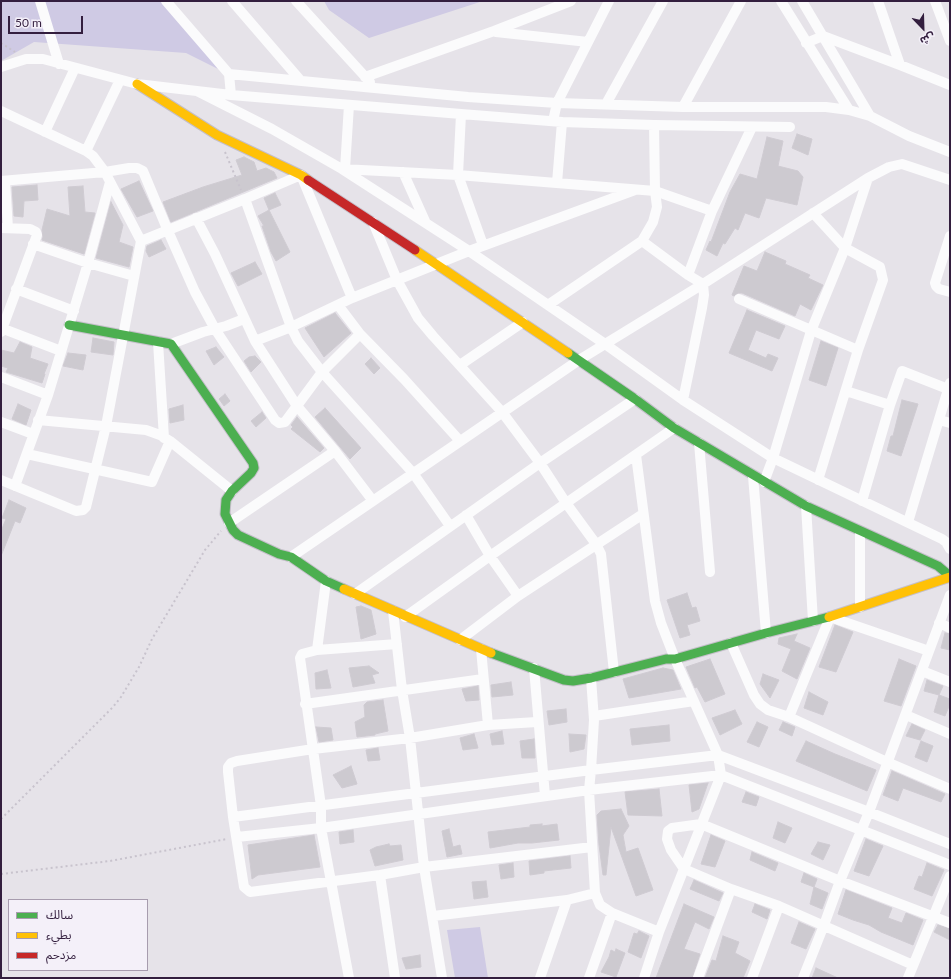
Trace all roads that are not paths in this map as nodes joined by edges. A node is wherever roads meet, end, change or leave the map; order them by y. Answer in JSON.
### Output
{"nodes":[{"id":1,"x":40,"y":1,"type":"edge"},
{"id":2,"x":166,"y":1,"type":"edge"},
{"id":3,"x":232,"y":1,"type":"edge"},
{"id":4,"x":296,"y":1,"type":"edge"},
{"id":5,"x":571,"y":1,"type":"edge"},
{"id":6,"x":609,"y":1,"type":"edge"},
{"id":7,"x":663,"y":1,"type":"edge"},
{"id":8,"x":741,"y":1,"type":"edge"},
{"id":9,"x":781,"y":1,"type":"edge"},
{"id":10,"x":802,"y":1,"type":"edge"},
{"id":11,"x":878,"y":1,"type":"edge"},
{"id":12,"x":935,"y":1,"type":"edge"},
{"id":13,"x":494,"y":31,"type":"junction"},
{"id":14,"x":823,"y":36,"type":"junction"},
{"id":15,"x":950,"y":41,"type":"edge"},
{"id":16,"x":588,"y":42,"type":"junction"},
{"id":17,"x":806,"y":43,"type":"junction"},
{"id":18,"x":59,"y":64,"type":"junction"},
{"id":19,"x":900,"y":65,"type":"junction"},
{"id":20,"x":1,"y":67,"type":"edge"},
{"id":21,"x":75,"y":68,"type":"junction"},
{"id":22,"x":229,"y":74,"type":"junction"},
{"id":23,"x":365,"y":77,"type":"junction"},
{"id":24,"x":120,"y":80,"type":"junction"},
{"id":25,"x":301,"y":80,"type":"junction"},
{"id":26,"x":137,"y":84,"type":"junction"},
{"id":27,"x":950,"y":86,"type":"edge"},
{"id":28,"x":376,"y":87,"type":"junction"},
{"id":29,"x":197,"y":91,"type":"junction"},
{"id":30,"x":231,"y":95,"type":"junction"},
{"id":31,"x":557,"y":103,"type":"junction"},
{"id":32,"x":606,"y":104,"type":"junction"},
{"id":33,"x":350,"y":105,"type":"junction"},
{"id":34,"x":684,"y":107,"type":"junction"},
{"id":35,"x":849,"y":110,"type":"junction"},
{"id":36,"x":1,"y":111,"type":"edge"},
{"id":37,"x":461,"y":114,"type":"junction"},
{"id":38,"x":870,"y":116,"type":"junction"},
{"id":39,"x":558,"y":121,"type":"junction"},
{"id":40,"x":654,"y":125,"type":"junction"},
{"id":41,"x":752,"y":127,"type":"junction"},
{"id":42,"x":790,"y":127,"type":"dead end"},
{"id":43,"x":45,"y":132,"type":"junction"},
{"id":44,"x":86,"y":150,"type":"junction"},
{"id":45,"x":950,"y":152,"type":"edge"},
{"id":46,"x":344,"y":169,"type":"junction"},
{"id":47,"x":105,"y":172,"type":"junction"},
{"id":48,"x":403,"y":172,"type":"junction"},
{"id":49,"x":301,"y":175,"type":"junction"},
{"id":50,"x":458,"y":175,"type":"junction"},
{"id":51,"x":868,"y":178,"type":"junction"},
{"id":52,"x":950,"y":180,"type":"edge"},
{"id":53,"x":3,"y":181,"type":"edge"},
{"id":54,"x":110,"y":182,"type":"junction"},
{"id":55,"x":557,"y":183,"type":"junction"},
{"id":56,"x":635,"y":190,"type":"junction"},
{"id":57,"x":655,"y":191,"type":"junction"},
{"id":58,"x":245,"y":199,"type":"junction"},
{"id":59,"x":712,"y":211,"type":"junction"},
{"id":60,"x":813,"y":213,"type":"junction"},
{"id":61,"x":196,"y":218,"type":"junction"},
{"id":62,"x":373,"y":222,"type":"junction"},
{"id":63,"x":425,"y":222,"type":"junction"},
{"id":64,"x":4,"y":228,"type":"edge"},
{"id":65,"x":168,"y":231,"type":"junction"},
{"id":66,"x":950,"y":236,"type":"edge"},
{"id":67,"x":141,"y":241,"type":"junction"},
{"id":68,"x":642,"y":241,"type":"junction"},
{"id":69,"x":33,"y":244,"type":"junction"},
{"id":70,"x":483,"y":246,"type":"junction"},
{"id":71,"x":845,"y":248,"type":"junction"},
{"id":72,"x":469,"y":251,"type":"junction"},
{"id":73,"x":88,"y":263,"type":"junction"},
{"id":74,"x":437,"y":264,"type":"junction"},
{"id":75,"x":688,"y":275,"type":"junction"},
{"id":76,"x":134,"y":276,"type":"junction"},
{"id":77,"x":397,"y":280,"type":"junction"},
{"id":78,"x":703,"y":284,"type":"junction"},
{"id":79,"x":16,"y":289,"type":"junction"},
{"id":80,"x":950,"y":292,"type":"edge"},
{"id":81,"x":352,"y":298,"type":"junction"},
{"id":82,"x":739,"y":299,"type":"dead end"},
{"id":83,"x":338,"y":305,"type":"junction"},
{"id":84,"x":548,"y":305,"type":"junction"},
{"id":85,"x":74,"y":311,"type":"junction"},
{"id":86,"x":244,"y":319,"type":"junction"},
{"id":87,"x":523,"y":322,"type":"junction"},
{"id":88,"x":69,"y":325,"type":"junction"},
{"id":89,"x":291,"y":327,"type":"junction"},
{"id":90,"x":2,"y":329,"type":"edge"},
{"id":91,"x":215,"y":329,"type":"junction"},
{"id":92,"x":811,"y":331,"type":"junction"},
{"id":93,"x":360,"y":334,"type":"junction"},
{"id":94,"x":123,"y":335,"type":"junction"},
{"id":95,"x":254,"y":341,"type":"junction"},
{"id":96,"x":158,"y":342,"type":"junction"},
{"id":97,"x":171,"y":344,"type":"junction"},
{"id":98,"x":605,"y":344,"type":"junction"},
{"id":99,"x":858,"y":350,"type":"junction"},
{"id":100,"x":61,"y":351,"type":"junction"},
{"id":101,"x":579,"y":360,"type":"junction"},
{"id":102,"x":460,"y":365,"type":"junction"},
{"id":103,"x":322,"y":372,"type":"junction"},
{"id":104,"x":1,"y":377,"type":"edge"},
{"id":105,"x":949,"y":386,"type":"edge"},
{"id":106,"x":846,"y":391,"type":"junction"},
{"id":107,"x":48,"y":395,"type":"junction"},
{"id":108,"x":635,"y":398,"type":"junction"},
{"id":109,"x":683,"y":400,"type":"junction"},
{"id":110,"x":890,"y":405,"type":"junction"},
{"id":111,"x":297,"y":406,"type":"junction"},
{"id":112,"x":502,"y":412,"type":"junction"},
{"id":113,"x":38,"y":420,"type":"junction"},
{"id":114,"x":939,"y":420,"type":"junction"},
{"id":115,"x":1,"y":422,"type":"edge"},
{"id":116,"x":950,"y":423,"type":"edge"},
{"id":117,"x":106,"y":426,"type":"junction"},
{"id":118,"x":674,"y":428,"type":"junction"},
{"id":119,"x":34,"y":434,"type":"junction"},
{"id":120,"x":167,"y":439,"type":"junction"},
{"id":121,"x":460,"y":441,"type":"junction"},
{"id":122,"x":699,"y":443,"type":"junction"},
{"id":123,"x":335,"y":451,"type":"junction"},
{"id":124,"x":27,"y":454,"type":"junction"},
{"id":125,"x":636,"y":455,"type":"junction"},
{"id":126,"x":773,"y":458,"type":"junction"},
{"id":127,"x":540,"y":462,"type":"junction"},
{"id":128,"x":95,"y":470,"type":"junction"},
{"id":129,"x":413,"y":473,"type":"junction"},
{"id":130,"x":753,"y":476,"type":"junction"},
{"id":131,"x":1,"y":480,"type":"edge"},
{"id":132,"x":818,"y":480,"type":"junction"},
{"id":133,"x":764,"y":482,"type":"junction"},
{"id":134,"x":15,"y":486,"type":"junction"},
{"id":135,"x":232,"y":491,"type":"junction"},
{"id":136,"x":373,"y":501,"type":"junction"},
{"id":137,"x":566,"y":502,"type":"junction"},
{"id":138,"x":862,"y":502,"type":"junction"},
{"id":139,"x":806,"y":506,"type":"junction"},
{"id":140,"x":643,"y":514,"type":"junction"},
{"id":141,"x":466,"y":515,"type":"junction"},
{"id":142,"x":908,"y":522,"type":"junction"},
{"id":143,"x":229,"y":523,"type":"junction"},
{"id":144,"x":450,"y":526,"type":"junction"},
{"id":145,"x":860,"y":532,"type":"junction"},
{"id":146,"x":596,"y":544,"type":"junction"},
{"id":147,"x":950,"y":549,"type":"edge"},
{"id":148,"x":490,"y":556,"type":"junction"},
{"id":149,"x":291,"y":557,"type":"junction"},
{"id":150,"x":710,"y":572,"type":"dead end"},
{"id":151,"x":950,"y":576,"type":"edge"},
{"id":152,"x":326,"y":581,"type":"junction"},
{"id":153,"x":355,"y":594,"type":"junction"},
{"id":154,"x":950,"y":595,"type":"edge"},
{"id":155,"x":518,"y":596,"type":"junction"},
{"id":156,"x":860,"y":607,"type":"junction"},
{"id":157,"x":393,"y":611,"type":"junction"},
{"id":158,"x":406,"y":617,"type":"junction"},
{"id":159,"x":830,"y":617,"type":"junction"},
{"id":160,"x":813,"y":622,"type":"junction"},
{"id":161,"x":940,"y":623,"type":"junction"},
{"id":162,"x":950,"y":628,"type":"edge"},
{"id":163,"x":766,"y":633,"type":"junction"},
{"id":164,"x":460,"y":640,"type":"junction"},
{"id":165,"x":731,"y":643,"type":"junction"},
{"id":166,"x":397,"y":644,"type":"junction"},
{"id":167,"x":481,"y":649,"type":"junction"},
{"id":168,"x":317,"y":650,"type":"junction"},
{"id":169,"x":929,"y":651,"type":"junction"},
{"id":170,"x":675,"y":659,"type":"junction"},
{"id":171,"x":534,"y":668,"type":"junction"},
{"id":172,"x":922,"y":671,"type":"junction"},
{"id":173,"x":614,"y":672,"type":"junction"},
{"id":174,"x":591,"y":678,"type":"junction"},
{"id":175,"x":483,"y":679,"type":"junction"},
{"id":176,"x":950,"y":682,"type":"edge"},
{"id":177,"x":402,"y":690,"type":"junction"},
{"id":178,"x":694,"y":701,"type":"junction"},
{"id":179,"x":305,"y":704,"type":"junction"},
{"id":180,"x":906,"y":715,"type":"junction"},
{"id":181,"x":594,"y":716,"type":"junction"},
{"id":182,"x":789,"y":717,"type":"junction"},
{"id":183,"x":537,"y":722,"type":"junction"},
{"id":184,"x":488,"y":725,"type":"junction"},
{"id":185,"x":950,"y":734,"type":"edge"},
{"id":186,"x":410,"y":738,"type":"junction"},
{"id":187,"x":313,"y":749,"type":"junction"},
{"id":188,"x":718,"y":755,"type":"junction"},
{"id":189,"x":887,"y":762,"type":"junction"},
{"id":190,"x":591,"y":770,"type":"junction"},
{"id":191,"x":721,"y":775,"type":"junction"},
{"id":192,"x":544,"y":776,"type":"junction"},
{"id":193,"x":950,"y":789,"type":"edge"},
{"id":194,"x":589,"y":790,"type":"junction"},
{"id":195,"x":415,"y":793,"type":"junction"},
{"id":196,"x":545,"y":796,"type":"junction"},
{"id":197,"x":321,"y":806,"type":"junction"},
{"id":198,"x":869,"y":812,"type":"junction"},
{"id":199,"x":418,"y":814,"type":"junction"},
{"id":200,"x":233,"y":817,"type":"junction"},
{"id":201,"x":702,"y":824,"type":"junction"},
{"id":202,"x":321,"y":828,"type":"junction"},
{"id":203,"x":862,"y":830,"type":"junction"},
{"id":204,"x":237,"y":837,"type":"junction"},
{"id":205,"x":950,"y":844,"type":"edge"},
{"id":206,"x":592,"y":847,"type":"junction"},
{"id":207,"x":950,"y":865,"type":"edge"},
{"id":208,"x":424,"y":867,"type":"junction"},
{"id":209,"x":684,"y":869,"type":"junction"},
{"id":210,"x":380,"y":874,"type":"junction"},
{"id":211,"x":950,"y":876,"type":"edge"},
{"id":212,"x":840,"y":881,"type":"junction"},
{"id":213,"x":331,"y":882,"type":"junction"},
{"id":214,"x":731,"y":889,"type":"junction"},
{"id":215,"x":595,"y":893,"type":"junction"},
{"id":216,"x":567,"y":900,"type":"junction"},
{"id":217,"x":779,"y":906,"type":"junction"},
{"id":218,"x":612,"y":913,"type":"junction"},
{"id":219,"x":433,"y":916,"type":"junction"},
{"id":220,"x":933,"y":917,"type":"junction"},
{"id":221,"x":950,"y":923,"type":"edge"},
{"id":222,"x":824,"y":925,"type":"junction"},
{"id":223,"x":659,"y":932,"type":"junction"},
{"id":224,"x":913,"y":965,"type":"junction"},
{"id":225,"x":350,"y":978,"type":"edge"},
{"id":226,"x":395,"y":978,"type":"edge"},
{"id":227,"x":442,"y":978,"type":"edge"},
{"id":228,"x":540,"y":978,"type":"edge"},
{"id":229,"x":589,"y":978,"type":"edge"},
{"id":230,"x":644,"y":978,"type":"edge"},
{"id":231,"x":698,"y":978,"type":"edge"},
{"id":232,"x":752,"y":978,"type":"edge"},
{"id":233,"x":803,"y":978,"type":"edge"},
{"id":234,"x":908,"y":978,"type":"edge"}],
"edges":[{"from":1,"to":18,"type":"street"},
{"from":2,"to":22,"type":"street"},
{"from":3,"to":25,"type":"street"},
{"from":4,"to":23,"type":"street"},
{"from":5,"to":13,"type":"street"},
{"from":6,"to":16,"type":"street"},
{"from":7,"to":32,"type":"street"},
{"from":8,"to":34,"type":"street"},
{"from":9,"to":17,"type":"street"},
{"from":10,"to":14,"type":"street"},
{"from":11,"to":19,"type":"street"},
{"from":12,"to":15,"type":"street"},
{"from":13,"to":16,"type":"street"},
{"from":13,"to":23,"type":"street"},
{"from":14,"to":17,"type":"street"},
{"from":14,"to":19,"type":"street"},
{"from":14,"to":38,"type":"street"},
{"from":16,"to":31,"type":"street"},
{"from":17,"to":35,"type":"street"},
{"from":18,"to":20,"type":"street"},
{"from":18,"to":21,"type":"street"},
{"from":19,"to":27,"type":"street"},
{"from":21,"to":24,"type":"street"},
{"from":21,"to":43,"type":"street"},
{"from":22,"to":25,"type":"street"},
{"from":22,"to":30,"type":"street"},
{"from":23,"to":28,"type":"street"},
{"from":24,"to":26,"type":"street"},
{"from":24,"to":44,"type":"street"},
{"from":25,"to":28,"type":"street"},
{"from":26,"to":29,"type":"street"},
{"from":26,"to":49,"type":"street"},
{"from":28,"to":31,"type":"street"},
{"from":29,"to":30,"type":"street"},
{"from":29,"to":46,"type":"street"},
{"from":30,"to":33,"type":"street"},
{"from":31,"to":32,"type":"street"},
{"from":31,"to":39,"type":"street"},
{"from":32,"to":34,"type":"street"},
{"from":33,"to":37,"type":"street"},
{"from":33,"to":46,"type":"street"},
{"from":34,"to":35,"type":"street"},
{"from":35,"to":38,"type":"street"},
{"from":36,"to":43,"type":"street"},
{"from":37,"to":39,"type":"street"},
{"from":37,"to":50,"type":"street"},
{"from":38,"to":45,"type":"street"},
{"from":39,"to":40,"type":"street"},
{"from":39,"to":55,"type":"street"},
{"from":40,"to":41,"type":"street"},
{"from":40,"to":57,"type":"street"},
{"from":41,"to":42,"type":"street"},
{"from":41,"to":59,"type":"street"},
{"from":43,"to":44,"type":"street"},
{"from":44,"to":47,"type":"street"},
{"from":46,"to":48,"type":"street"},
{"from":46,"to":63,"type":"street"},
{"from":47,"to":53,"type":"street"},
{"from":47,"to":54,"type":"street"},
{"from":47,"to":65,"type":"street"},
{"from":48,"to":50,"type":"street"},
{"from":48,"to":63,"type":"street"},
{"from":49,"to":58,"type":"street"},
{"from":49,"to":62,"type":"street"},
{"from":49,"to":81,"type":"street"},
{"from":50,"to":55,"type":"street"},
{"from":50,"to":70,"type":"street"},
{"from":51,"to":52,"type":"street"},
{"from":51,"to":60,"type":"street"},
{"from":51,"to":71,"type":"street"},
{"from":53,"to":64,"type":"street"},
{"from":54,"to":67,"type":"street"},
{"from":54,"to":73,"type":"street"},
{"from":55,"to":56,"type":"street"},
{"from":56,"to":57,"type":"street"},
{"from":56,"to":70,"type":"street"},
{"from":57,"to":59,"type":"street"},
{"from":57,"to":68,"type":"street"},
{"from":58,"to":61,"type":"street"},
{"from":58,"to":89,"type":"street"},
{"from":59,"to":75,"type":"street"},
{"from":60,"to":71,"type":"street"},
{"from":60,"to":78,"type":"street"},
{"from":61,"to":65,"type":"street"},
{"from":61,"to":86,"type":"street"},
{"from":62,"to":74,"type":"street"},
{"from":62,"to":77,"type":"street"},
{"from":63,"to":72,"type":"street"},
{"from":64,"to":69,"type":"street"},
{"from":65,"to":67,"type":"street"},
{"from":65,"to":91,"type":"street"},
{"from":66,"to":80,"type":"street"},
{"from":67,"to":76,"type":"street"},
{"from":68,"to":75,"type":"street"},
{"from":68,"to":84,"type":"street"},
{"from":69,"to":73,"type":"street"},
{"from":69,"to":79,"type":"street"},
{"from":70,"to":72,"type":"street"},
{"from":71,"to":92,"type":"street"},
{"from":71,"to":99,"type":"street"},
{"from":72,"to":74,"type":"street"},
{"from":72,"to":84,"type":"street"},
{"from":73,"to":76,"type":"street"},
{"from":73,"to":85,"type":"street"},
{"from":74,"to":77,"type":"street"},
{"from":74,"to":87,"type":"street"},
{"from":75,"to":78,"type":"street"},
{"from":76,"to":94,"type":"street"},
{"from":77,"to":81,"type":"street"},
{"from":77,"to":102,"type":"street"},
{"from":78,"to":98,"type":"street"},
{"from":78,"to":109,"type":"street"},
{"from":79,"to":85,"type":"street"},
{"from":79,"to":90,"type":"street"},
{"from":81,"to":83,"type":"street"},
{"from":82,"to":92,"type":"street"},
{"from":83,"to":89,"type":"street"},
{"from":83,"to":93,"type":"street"},
{"from":84,"to":98,"type":"street"},
{"from":85,"to":88,"type":"street"},
{"from":86,"to":91,"type":"street"},
{"from":86,"to":95,"type":"street"},
{"from":87,"to":101,"type":"street"},
{"from":87,"to":102,"type":"street"},
{"from":88,"to":94,"type":"street"},
{"from":88,"to":100,"type":"street"},
{"from":89,"to":95,"type":"street"},
{"from":89,"to":103,"type":"street"},
{"from":90,"to":100,"type":"street"},
{"from":91,"to":97,"type":"street"},
{"from":91,"to":111,"type":"street"},
{"from":92,"to":99,"type":"street"},
{"from":92,"to":126,"type":"street"},
{"from":93,"to":103,"type":"street"},
{"from":93,"to":121,"type":"street"},
{"from":94,"to":96,"type":"street"},
{"from":94,"to":117,"type":"street"},
{"from":95,"to":111,"type":"street"},
{"from":96,"to":97,"type":"street"},
{"from":96,"to":120,"type":"street"},
{"from":97,"to":135,"type":"street"},
{"from":98,"to":101,"type":"street"},
{"from":98,"to":109,"type":"street"},
{"from":99,"to":106,"type":"street"},
{"from":100,"to":107,"type":"street"},
{"from":101,"to":108,"type":"street"},
{"from":101,"to":112,"type":"street"},
{"from":102,"to":112,"type":"street"},
{"from":103,"to":111,"type":"street"},
{"from":103,"to":129,"type":"street"},
{"from":104,"to":107,"type":"street"},
{"from":105,"to":110,"type":"street"},
{"from":105,"to":114,"type":"street"},
{"from":106,"to":110,"type":"street"},
{"from":106,"to":132,"type":"street"},
{"from":107,"to":113,"type":"street"},
{"from":108,"to":118,"type":"street"},
{"from":108,"to":127,"type":"street"},
{"from":109,"to":126,"type":"street"},
{"from":110,"to":138,"type":"street"},
{"from":111,"to":123,"type":"street"},
{"from":112,"to":121,"type":"street"},
{"from":112,"to":127,"type":"street"},
{"from":113,"to":117,"type":"street"},
{"from":113,"to":119,"type":"street"},
{"from":114,"to":116,"type":"street"},
{"from":114,"to":142,"type":"street"},
{"from":115,"to":119,"type":"street"},
{"from":117,"to":120,"type":"street"},
{"from":117,"to":128,"type":"street"},
{"from":118,"to":122,"type":"street"},
{"from":118,"to":125,"type":"street"},
{"from":119,"to":124,"type":"street"},
{"from":120,"to":128,"type":"street"},
{"from":120,"to":135,"type":"street"},
{"from":121,"to":129,"type":"street"},
{"from":122,"to":130,"type":"street"},
{"from":122,"to":150,"type":"street"},
{"from":123,"to":136,"type":"street"},
{"from":123,"to":143,"type":"street"},
{"from":124,"to":128,"type":"street"},
{"from":124,"to":134,"type":"street"},
{"from":125,"to":137,"type":"street"},
{"from":125,"to":140,"type":"street"},
{"from":126,"to":132,"type":"street"},
{"from":126,"to":133,"type":"street"},
{"from":127,"to":137,"type":"street"},
{"from":127,"to":141,"type":"street"},
{"from":128,"to":134,"type":"street"},
{"from":129,"to":136,"type":"street"},
{"from":129,"to":144,"type":"street"},
{"from":130,"to":133,"type":"street"},
{"from":130,"to":163,"type":"street"},
{"from":131,"to":134,"type":"street"},
{"from":132,"to":138,"type":"street"},
{"from":133,"to":139,"type":"street"},
{"from":135,"to":143,"type":"street"},
{"from":136,"to":149,"type":"street"},
{"from":137,"to":146,"type":"street"},
{"from":137,"to":148,"type":"street"},
{"from":138,"to":142,"type":"street"},
{"from":139,"to":145,"type":"street"},
{"from":139,"to":160,"type":"street"},
{"from":140,"to":146,"type":"street"},
{"from":140,"to":170,"type":"street"},
{"from":141,"to":144,"type":"street"},
{"from":141,"to":148,"type":"street"},
{"from":142,"to":147,"type":"street"},
{"from":143,"to":149,"type":"street"},
{"from":144,"to":153,"type":"street"},
{"from":145,"to":151,"type":"street"},
{"from":145,"to":156,"type":"street"},
{"from":146,"to":155,"type":"street"},
{"from":146,"to":173,"type":"street"},
{"from":148,"to":155,"type":"street"},
{"from":148,"to":158,"type":"street"},
{"from":149,"to":152,"type":"street"},
{"from":151,"to":156,"type":"street"},
{"from":152,"to":153,"type":"street"},
{"from":152,"to":168,"type":"street"},
{"from":153,"to":157,"type":"street"},
{"from":154,"to":161,"type":"street"},
{"from":155,"to":164,"type":"street"},
{"from":156,"to":159,"type":"street"},
{"from":157,"to":158,"type":"street"},
{"from":157,"to":166,"type":"street"},
{"from":158,"to":164,"type":"street"},
{"from":159,"to":160,"type":"street"},
{"from":159,"to":169,"type":"street"},
{"from":159,"to":182,"type":"street"},
{"from":160,"to":163,"type":"street"},
{"from":161,"to":162,"type":"street"},
{"from":161,"to":169,"type":"street"},
{"from":163,"to":165,"type":"street"},
{"from":164,"to":167,"type":"street"},
{"from":165,"to":170,"type":"street"},
{"from":165,"to":182,"type":"street"},
{"from":166,"to":168,"type":"street"},
{"from":166,"to":177,"type":"street"},
{"from":167,"to":171,"type":"street"},
{"from":167,"to":175,"type":"street"},
{"from":168,"to":179,"type":"street"},
{"from":169,"to":172,"type":"street"},
{"from":170,"to":173,"type":"street"},
{"from":170,"to":178,"type":"street"},
{"from":171,"to":174,"type":"street"},
{"from":171,"to":183,"type":"street"},
{"from":172,"to":176,"type":"street"},
{"from":172,"to":180,"type":"street"},
{"from":173,"to":174,"type":"street"},
{"from":174,"to":181,"type":"street"},
{"from":175,"to":177,"type":"street"},
{"from":175,"to":184,"type":"street"},
{"from":177,"to":179,"type":"street"},
{"from":177,"to":186,"type":"street"},
{"from":178,"to":181,"type":"street"},
{"from":178,"to":188,"type":"street"},
{"from":179,"to":187,"type":"street"},
{"from":180,"to":185,"type":"street"},
{"from":180,"to":189,"type":"street"},
{"from":181,"to":190,"type":"street"},
{"from":182,"to":189,"type":"street"},
{"from":183,"to":184,"type":"street"},
{"from":183,"to":192,"type":"street"},
{"from":184,"to":186,"type":"street"},
{"from":186,"to":187,"type":"street"},
{"from":186,"to":195,"type":"street"},
{"from":187,"to":197,"type":"street"},
{"from":187,"to":200,"type":"street"},
{"from":188,"to":190,"type":"street"},
{"from":188,"to":191,"type":"street"},
{"from":188,"to":198,"type":"street"},
{"from":189,"to":193,"type":"street"},
{"from":189,"to":198,"type":"street"},
{"from":190,"to":192,"type":"street"},
{"from":190,"to":194,"type":"street"},
{"from":191,"to":194,"type":"street"},
{"from":191,"to":201,"type":"street"},
{"from":191,"to":203,"type":"street"},
{"from":192,"to":195,"type":"street"},
{"from":192,"to":196,"type":"street"},
{"from":194,"to":196,"type":"street"},
{"from":194,"to":206,"type":"street"},
{"from":195,"to":197,"type":"street"},
{"from":195,"to":199,"type":"street"},
{"from":196,"to":199,"type":"street"},
{"from":197,"to":200,"type":"street"},
{"from":197,"to":202,"type":"street"},
{"from":198,"to":203,"type":"street"},
{"from":198,"to":205,"type":"street"},
{"from":199,"to":202,"type":"street"},
{"from":199,"to":208,"type":"street"},
{"from":200,"to":204,"type":"street"},
{"from":201,"to":209,"type":"street"},
{"from":201,"to":209,"type":"street"},
{"from":201,"to":212,"type":"street"},
{"from":202,"to":204,"type":"street"},
{"from":202,"to":213,"type":"street"},
{"from":203,"to":207,"type":"street"},
{"from":203,"to":212,"type":"street"},
{"from":204,"to":213,"type":"street"},
{"from":206,"to":208,"type":"street"},
{"from":206,"to":215,"type":"street"},
{"from":208,"to":210,"type":"street"},
{"from":208,"to":219,"type":"street"},
{"from":209,"to":214,"type":"street"},
{"from":209,"to":223,"type":"street"},
{"from":210,"to":213,"type":"street"},
{"from":210,"to":226,"type":"street"},
{"from":211,"to":220,"type":"street"},
{"from":212,"to":220,"type":"street"},
{"from":212,"to":222,"type":"street"},
{"from":213,"to":225,"type":"street"},
{"from":214,"to":217,"type":"street"},
{"from":214,"to":231,"type":"street"},
{"from":215,"to":216,"type":"street"},
{"from":215,"to":218,"type":"street"},
{"from":216,"to":219,"type":"street"},
{"from":216,"to":228,"type":"street"},
{"from":217,"to":222,"type":"street"},
{"from":217,"to":232,"type":"street"},
{"from":218,"to":223,"type":"street"},
{"from":218,"to":229,"type":"street"},
{"from":219,"to":227,"type":"street"},
{"from":220,"to":221,"type":"street"},
{"from":220,"to":224,"type":"street"},
{"from":222,"to":224,"type":"street"},
{"from":222,"to":233,"type":"street"},
{"from":223,"to":230,"type":"street"},
{"from":224,"to":234,"type":"street"}]}
